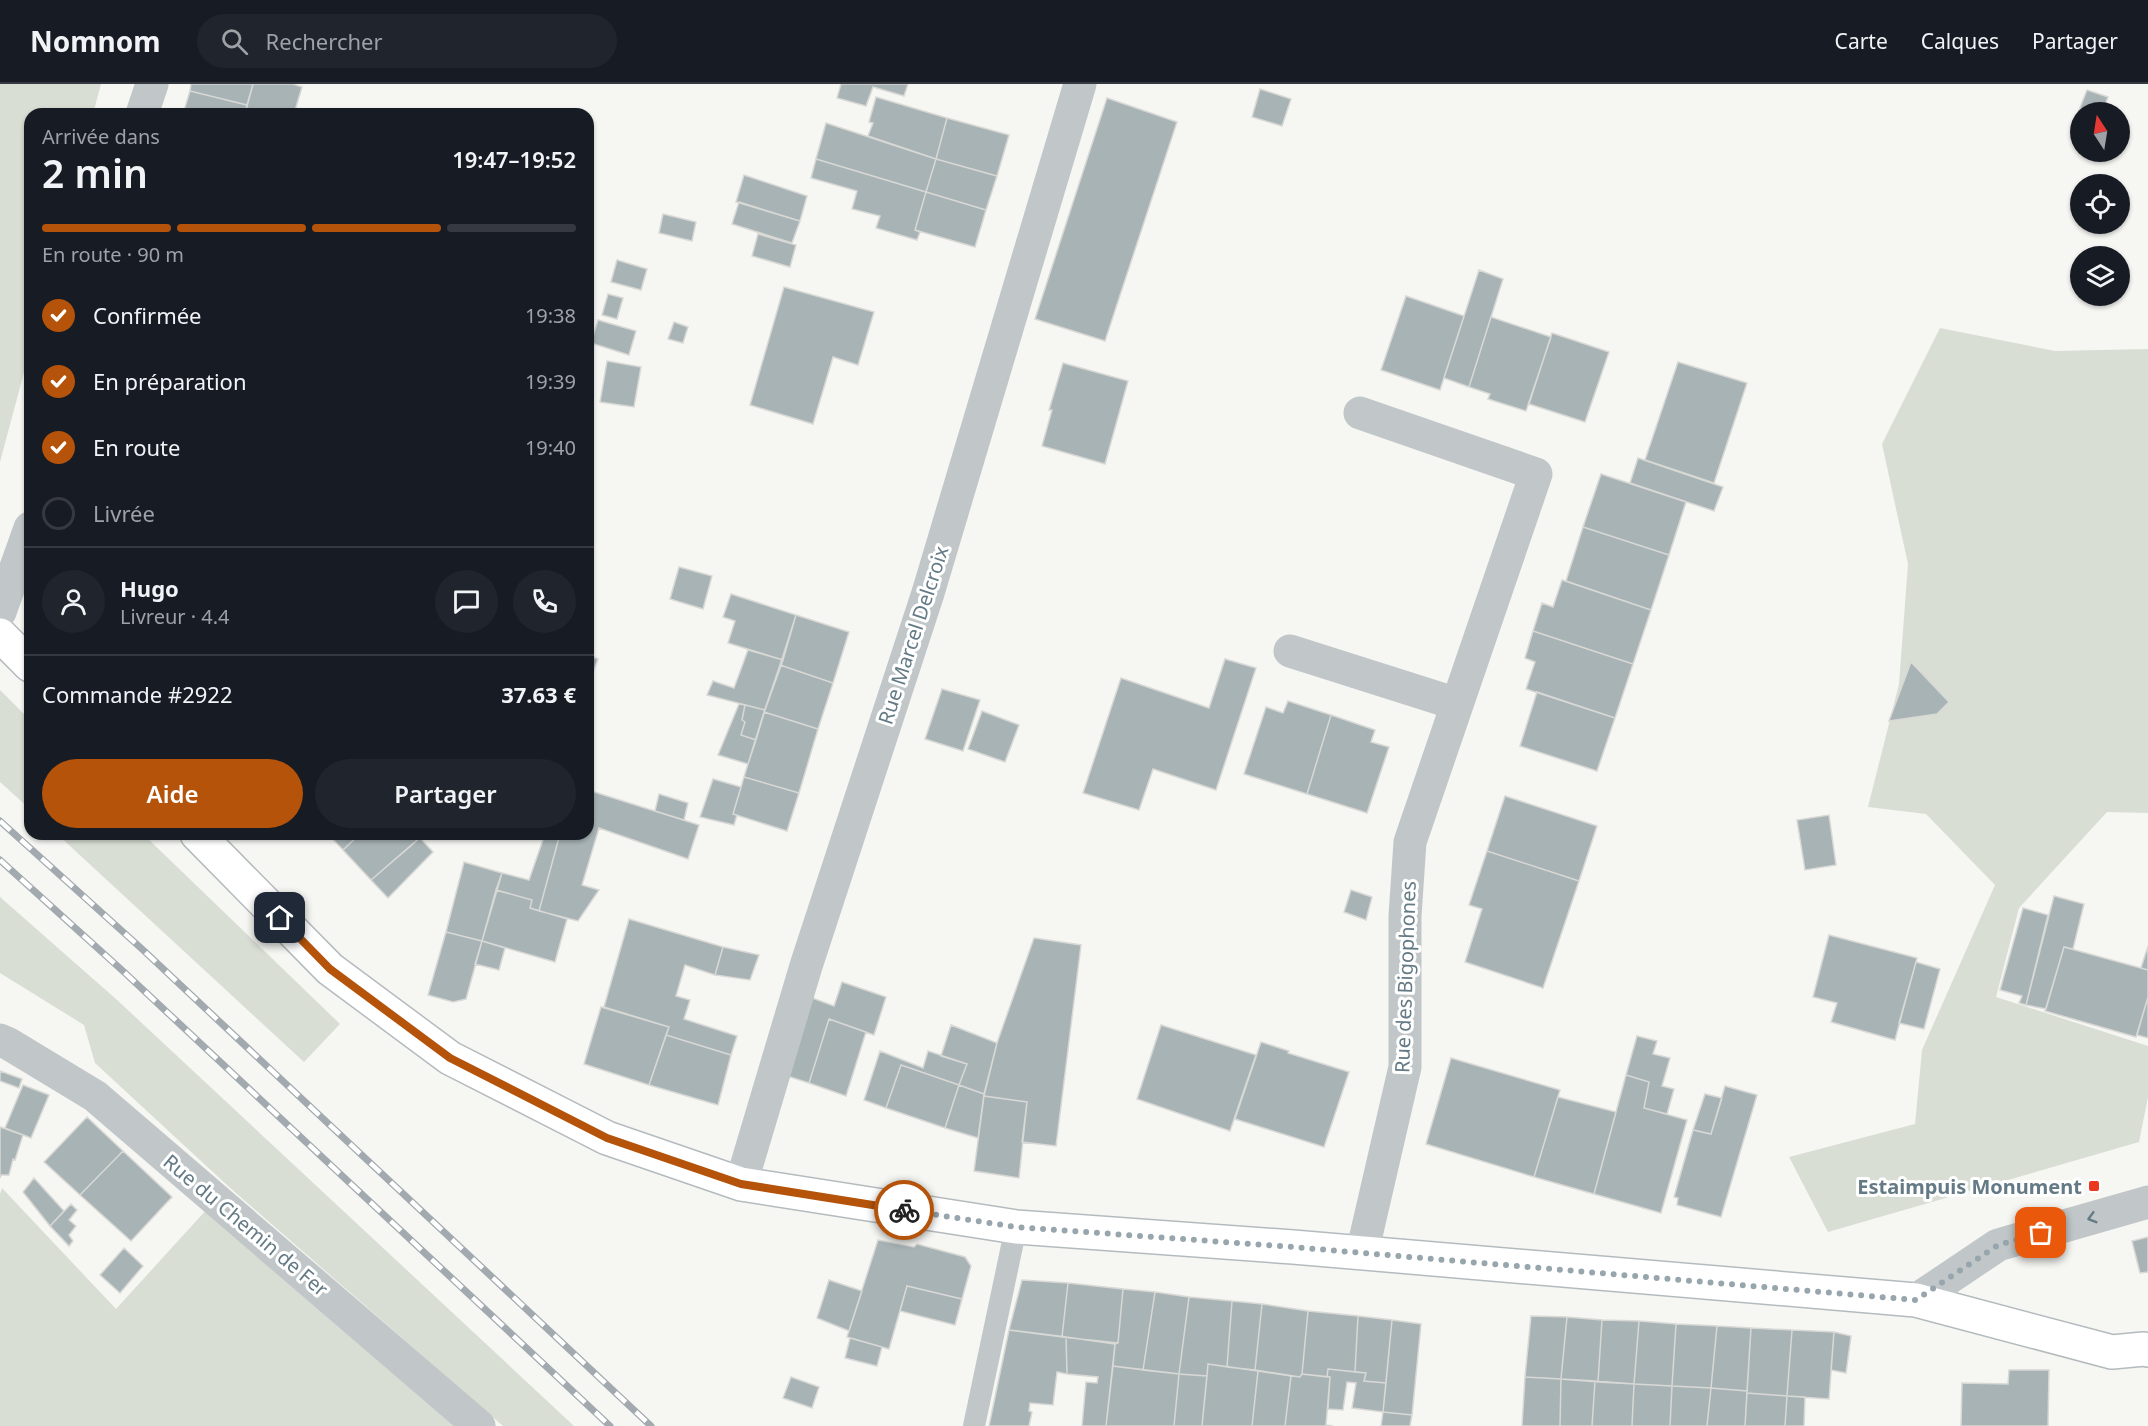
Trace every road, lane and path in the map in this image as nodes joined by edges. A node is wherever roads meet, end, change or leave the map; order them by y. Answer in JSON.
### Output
{"nodes":[{"id":1,"x":152,"y":84,"type":"edge"},
{"id":2,"x":1080,"y":84,"type":"edge"},
{"id":3,"x":144,"y":108,"type":"edge"},
{"id":4,"x":1360,"y":413,"type":"dead end"},
{"id":5,"x":24,"y":545,"type":"edge"},
{"id":6,"x":0,"y":612,"type":"edge"},
{"id":7,"x":0,"y":635,"type":"edge"},
{"id":8,"x":1290,"y":651,"type":"dead end"},
{"id":9,"x":24,"y":659,"type":"edge"},
{"id":10,"x":1457,"y":704,"type":"junction"},
{"id":11,"x":203,"y":840,"type":"edge"},
{"id":12,"x":0,"y":1041,"type":"edge"},
{"id":13,"x":741,"y":1184,"type":"junction"},
{"id":14,"x":2148,"y":1202,"type":"edge"},
{"id":15,"x":1016,"y":1227,"type":"junction"},
{"id":16,"x":1362,"y":1253,"type":"junction"},
{"id":17,"x":1916,"y":1300,"type":"junction"},
{"id":18,"x":2148,"y":1350,"type":"edge"},
{"id":19,"x":479,"y":1426,"type":"edge"},
{"id":20,"x":974,"y":1426,"type":"edge"}],
"edges":[{"from":1,"to":3,"type":"street"},
{"from":2,"to":13,"type":"street","name":"Rue Marcel Delcroix"},
{"from":4,"to":10,"type":"street","name":"Rue des Bigophones"},
{"from":5,"to":6,"type":"street"},
{"from":7,"to":9,"type":"main road"},
{"from":8,"to":10,"type":"street"},
{"from":10,"to":16,"type":"street","name":"Rue des Bigophones"},
{"from":11,"to":13,"type":"main road"},
{"from":12,"to":19,"type":"street","name":"Rue du Chemin de Fer"},
{"from":13,"to":15,"type":"main road"},
{"from":14,"to":17,"type":"street","one_way":true},
{"from":15,"to":16,"type":"main road"},
{"from":15,"to":20,"type":"lane"},
{"from":16,"to":17,"type":"main road"},
{"from":17,"to":18,"type":"main road"}]}
